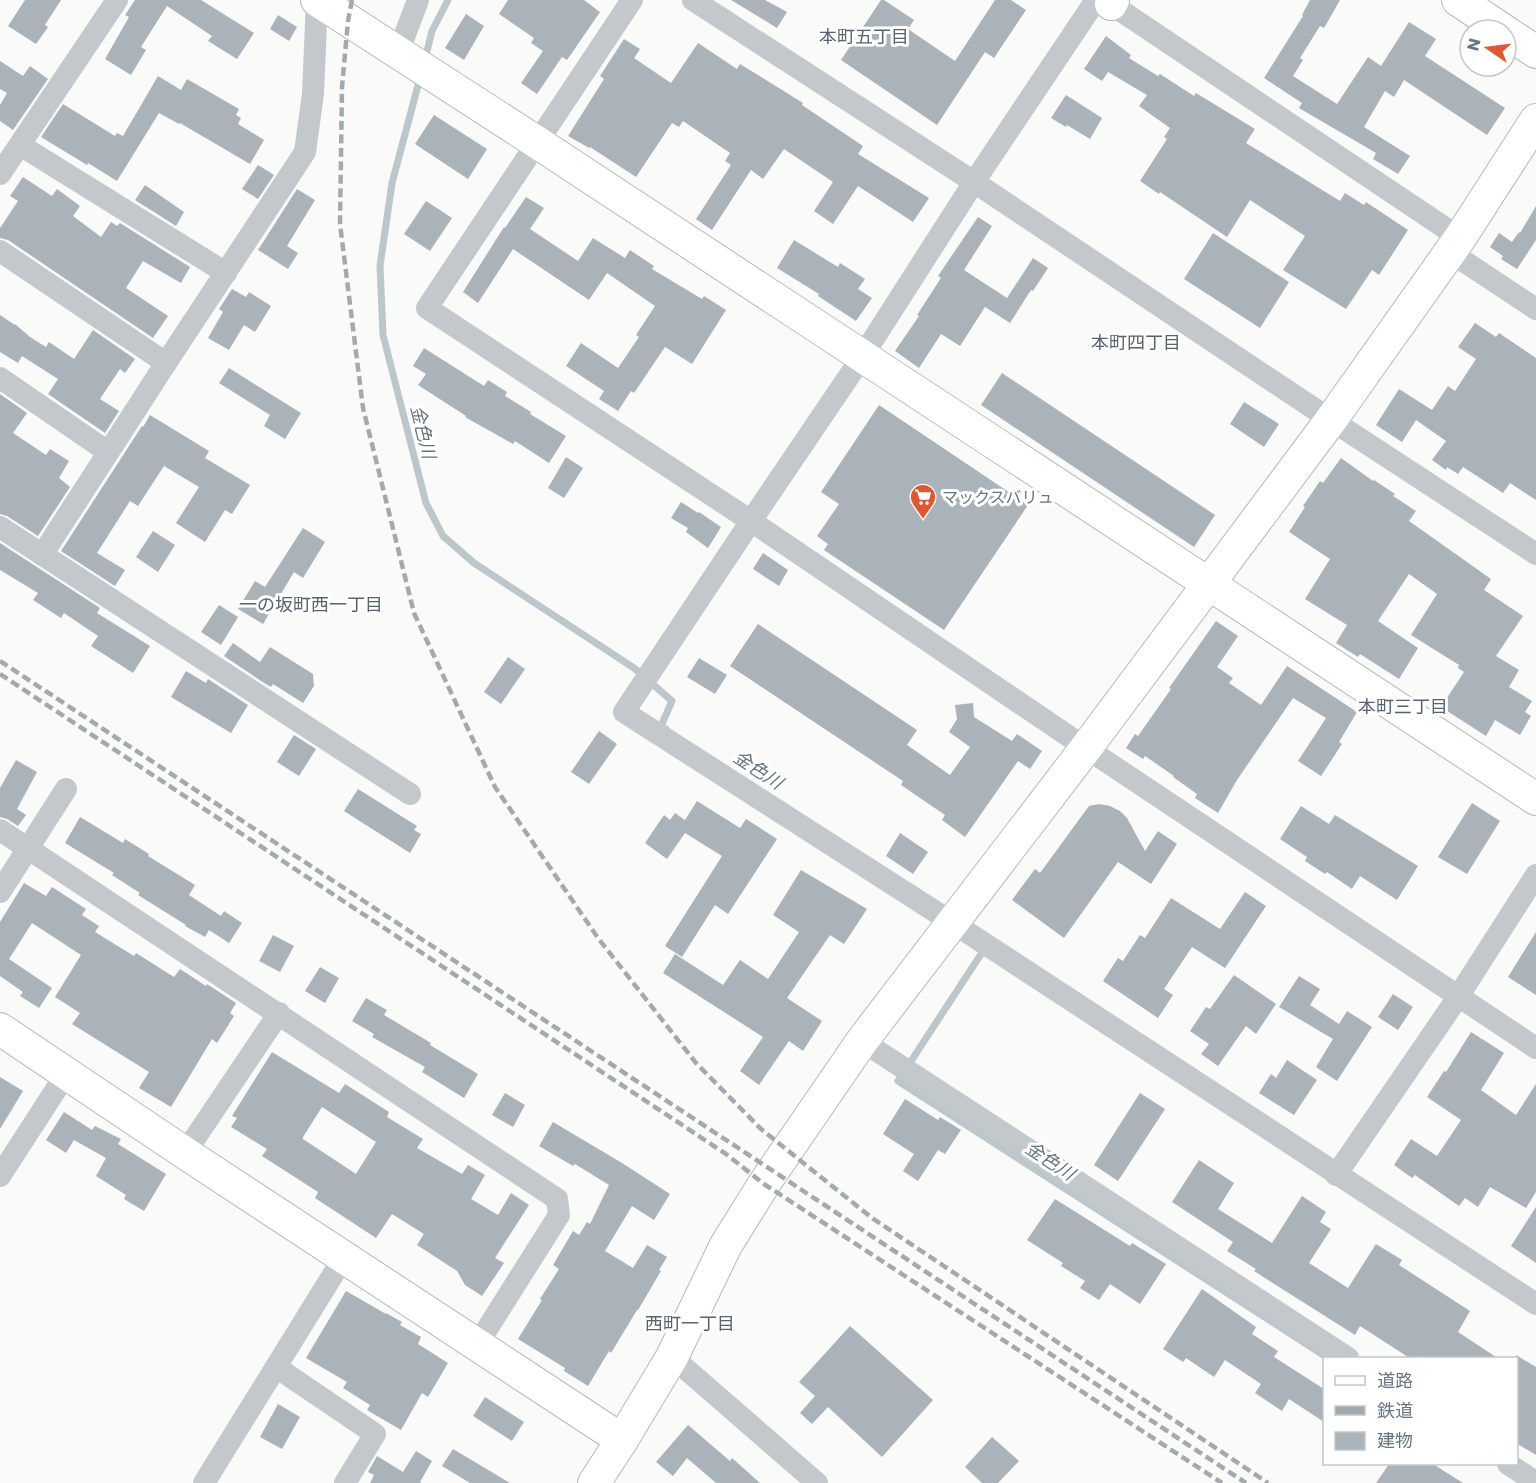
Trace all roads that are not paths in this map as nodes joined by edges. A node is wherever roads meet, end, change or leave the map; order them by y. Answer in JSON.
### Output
{"nodes":[{"id":1,"x":117,"y":0,"type":"edge"},
{"id":2,"x":317,"y":0,"type":"edge"},
{"id":3,"x":418,"y":0,"type":"edge"},
{"id":4,"x":632,"y":0,"type":"edge"},
{"id":5,"x":693,"y":0,"type":"edge"},
{"id":6,"x":1458,"y":0,"type":"edge"},
{"id":7,"x":1106,"y":1,"type":"edge"},
{"id":8,"x":1485,"y":18,"type":"edge"},
{"id":9,"x":1518,"y":40,"type":"edge"},
{"id":10,"x":1536,"y":52,"type":"edge"},
{"id":11,"x":398,"y":53,"type":"junction"},
{"id":12,"x":1536,"y":120,"type":"edge"},
{"id":13,"x":538,"y":143,"type":"junction"},
{"id":14,"x":20,"y":145,"type":"junction"},
{"id":15,"x":0,"y":174,"type":"edge"},
{"id":16,"x":974,"y":182,"type":"junction"},
{"id":17,"x":1455,"y":245,"type":"junction"},
{"id":18,"x":0,"y":251,"type":"edge"},
{"id":19,"x":226,"y":273,"type":"junction"},
{"id":20,"x":1536,"y":309,"type":"edge"},
{"id":21,"x":862,"y":357,"type":"junction"},
{"id":22,"x":166,"y":363,"type":"junction"},
{"id":23,"x":0,"y":378,"type":"edge"},
{"id":24,"x":1331,"y":420,"type":"junction"},
{"id":25,"x":108,"y":452,"type":"junction"},
{"id":26,"x":751,"y":522,"type":"junction"},
{"id":27,"x":0,"y":527,"type":"edge"},
{"id":28,"x":1536,"y":554,"type":"edge"},
{"id":29,"x":42,"y":555,"type":"junction"},
{"id":30,"x":1209,"y":583,"type":"junction"},
{"id":31,"x":1086,"y":748,"type":"junction"},
{"id":32,"x":66,"y":789,"type":"dead end"},
{"id":33,"x":410,"y":794,"type":"dead end"},
{"id":34,"x":1536,"y":799,"type":"edge"},
{"id":35,"x":0,"y":830,"type":"edge"},
{"id":36,"x":28,"y":848,"type":"junction"},
{"id":37,"x":1536,"y":875,"type":"edge"},
{"id":38,"x":0,"y":892,"type":"edge"},
{"id":39,"x":953,"y":923,"type":"junction"},
{"id":40,"x":1458,"y":997,"type":"junction"},
{"id":41,"x":279,"y":1013,"type":"junction"},
{"id":42,"x":0,"y":1029,"type":"edge"},
{"id":43,"x":862,"y":1041,"type":"junction"},
{"id":44,"x":1536,"y":1048,"type":"edge"},
{"id":45,"x":66,"y":1074,"type":"junction"},
{"id":46,"x":185,"y":1153,"type":"junction"},
{"id":47,"x":1336,"y":1175,"type":"junction"},
{"id":48,"x":0,"y":1176,"type":"edge"},
{"id":49,"x":344,"y":1257,"type":"junction"},
{"id":50,"x":1536,"y":1304,"type":"edge"},
{"id":51,"x":477,"y":1345,"type":"junction"},
{"id":52,"x":672,"y":1357,"type":"junction"},
{"id":53,"x":1345,"y":1357,"type":"edge"},
{"id":54,"x":276,"y":1367,"type":"junction"},
{"id":55,"x":622,"y":1440,"type":"junction"},
{"id":56,"x":1510,"y":1465,"type":"edge"},
{"id":57,"x":1536,"y":1482,"type":"edge"},
{"id":58,"x":204,"y":1483,"type":"edge"},
{"id":59,"x":345,"y":1483,"type":"edge"},
{"id":60,"x":594,"y":1483,"type":"edge"},
{"id":61,"x":817,"y":1483,"type":"edge"}],
"edges":[{"from":1,"to":14,"type":"street"},
{"from":2,"to":11,"type":"street"},
{"from":2,"to":19,"type":"street"},
{"from":3,"to":11,"type":"street"},
{"from":4,"to":13,"type":"street"},
{"from":5,"to":16,"type":"street"},
{"from":6,"to":8,"type":"street"},
{"from":7,"to":16,"type":"street"},
{"from":7,"to":17,"type":"street"},
{"from":9,"to":10,"type":"street"},
{"from":11,"to":13,"type":"street"},
{"from":12,"to":17,"type":"street"},
{"from":13,"to":21,"type":"street"},
{"from":13,"to":26,"type":"street"},
{"from":14,"to":15,"type":"street"},
{"from":14,"to":19,"type":"street"},
{"from":16,"to":21,"type":"street"},
{"from":16,"to":24,"type":"street"},
{"from":17,"to":20,"type":"street"},
{"from":17,"to":24,"type":"street"},
{"from":18,"to":22,"type":"street"},
{"from":19,"to":22,"type":"street"},
{"from":21,"to":26,"type":"street"},
{"from":21,"to":30,"type":"street"},
{"from":22,"to":25,"type":"street"},
{"from":23,"to":25,"type":"street"},
{"from":24,"to":28,"type":"street"},
{"from":24,"to":30,"type":"street"},
{"from":25,"to":29,"type":"street"},
{"from":26,"to":31,"type":"street"},
{"from":26,"to":39,"type":"street"},
{"from":27,"to":29,"type":"street"},
{"from":29,"to":33,"type":"street"},
{"from":30,"to":31,"type":"street"},
{"from":30,"to":34,"type":"street"},
{"from":31,"to":39,"type":"street"},
{"from":31,"to":40,"type":"street"},
{"from":32,"to":36,"type":"street"},
{"from":35,"to":36,"type":"street"},
{"from":36,"to":38,"type":"street"},
{"from":36,"to":41,"type":"street"},
{"from":37,"to":40,"type":"street"},
{"from":39,"to":43,"type":"street"},
{"from":39,"to":47,"type":"street"},
{"from":40,"to":44,"type":"street"},
{"from":40,"to":47,"type":"street"},
{"from":41,"to":46,"type":"street"},
{"from":41,"to":51,"type":"street"},
{"from":42,"to":45,"type":"street"},
{"from":43,"to":52,"type":"street"},
{"from":43,"to":53,"type":"street"},
{"from":45,"to":46,"type":"street"},
{"from":45,"to":48,"type":"street"},
{"from":46,"to":49,"type":"street"},
{"from":47,"to":50,"type":"street"},
{"from":49,"to":51,"type":"street"},
{"from":49,"to":54,"type":"street"},
{"from":51,"to":55,"type":"street"},
{"from":52,"to":55,"type":"street"},
{"from":52,"to":61,"type":"street"},
{"from":54,"to":58,"type":"street"},
{"from":54,"to":59,"type":"street"},
{"from":55,"to":60,"type":"street"},
{"from":56,"to":57,"type":"street"}]}
